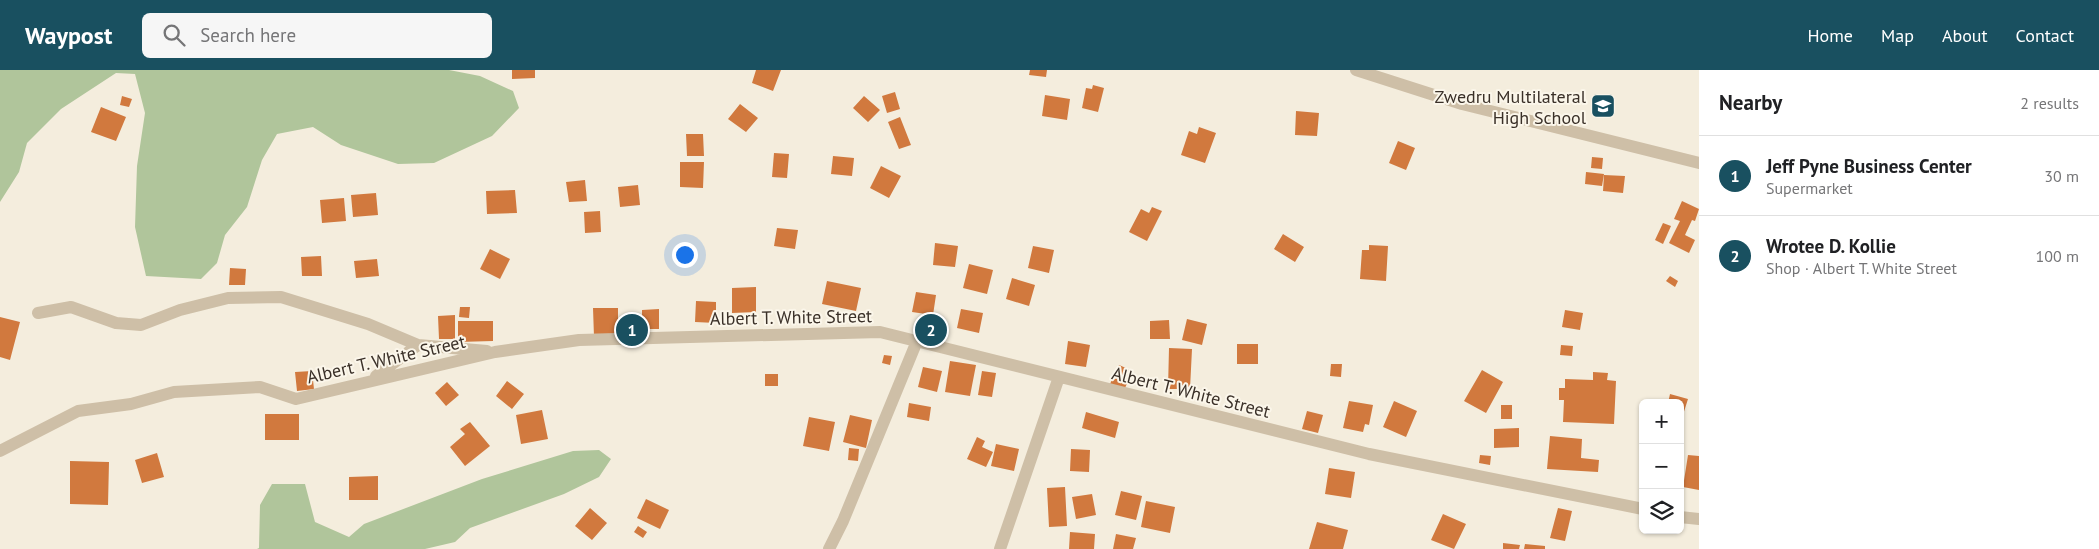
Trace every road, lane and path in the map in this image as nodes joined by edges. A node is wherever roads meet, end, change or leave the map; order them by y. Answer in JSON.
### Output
{"nodes":[{"id":1,"x":1356,"y":70,"type":"edge"},
{"id":2,"x":1699,"y":163,"type":"edge"},
{"id":3,"x":38,"y":313,"type":"dead end"},
{"id":4,"x":917,"y":341,"type":"junction"},
{"id":5,"x":418,"y":345,"type":"junction"},
{"id":6,"x":495,"y":352,"type":"junction"},
{"id":7,"x":1059,"y":376,"type":"junction"},
{"id":8,"x":371,"y":380,"type":"junction"},
{"id":9,"x":0,"y":451,"type":"edge"},
{"id":10,"x":1639,"y":508,"type":"edge"},
{"id":11,"x":1684,"y":517,"type":"edge"},
{"id":12,"x":1699,"y":519,"type":"edge"},
{"id":13,"x":829,"y":549,"type":"edge"},
{"id":14,"x":1000,"y":549,"type":"edge"}],
"edges":[{"from":1,"to":2,"type":"street"},
{"from":3,"to":5,"type":"street"},
{"from":4,"to":6,"type":"street","name":"Albert T. White Street"},
{"from":4,"to":7,"type":"street","name":"Albert T. White Street"},
{"from":4,"to":13,"type":"street"},
{"from":5,"to":6,"type":"street"},
{"from":5,"to":8,"type":"street"},
{"from":6,"to":8,"type":"street","name":"Albert T. White Street"},
{"from":7,"to":10,"type":"street","name":"Albert T. White Street"},
{"from":7,"to":14,"type":"street"},
{"from":8,"to":9,"type":"street","name":"Albert T. White Street"},
{"from":11,"to":12,"type":"street"}]}
